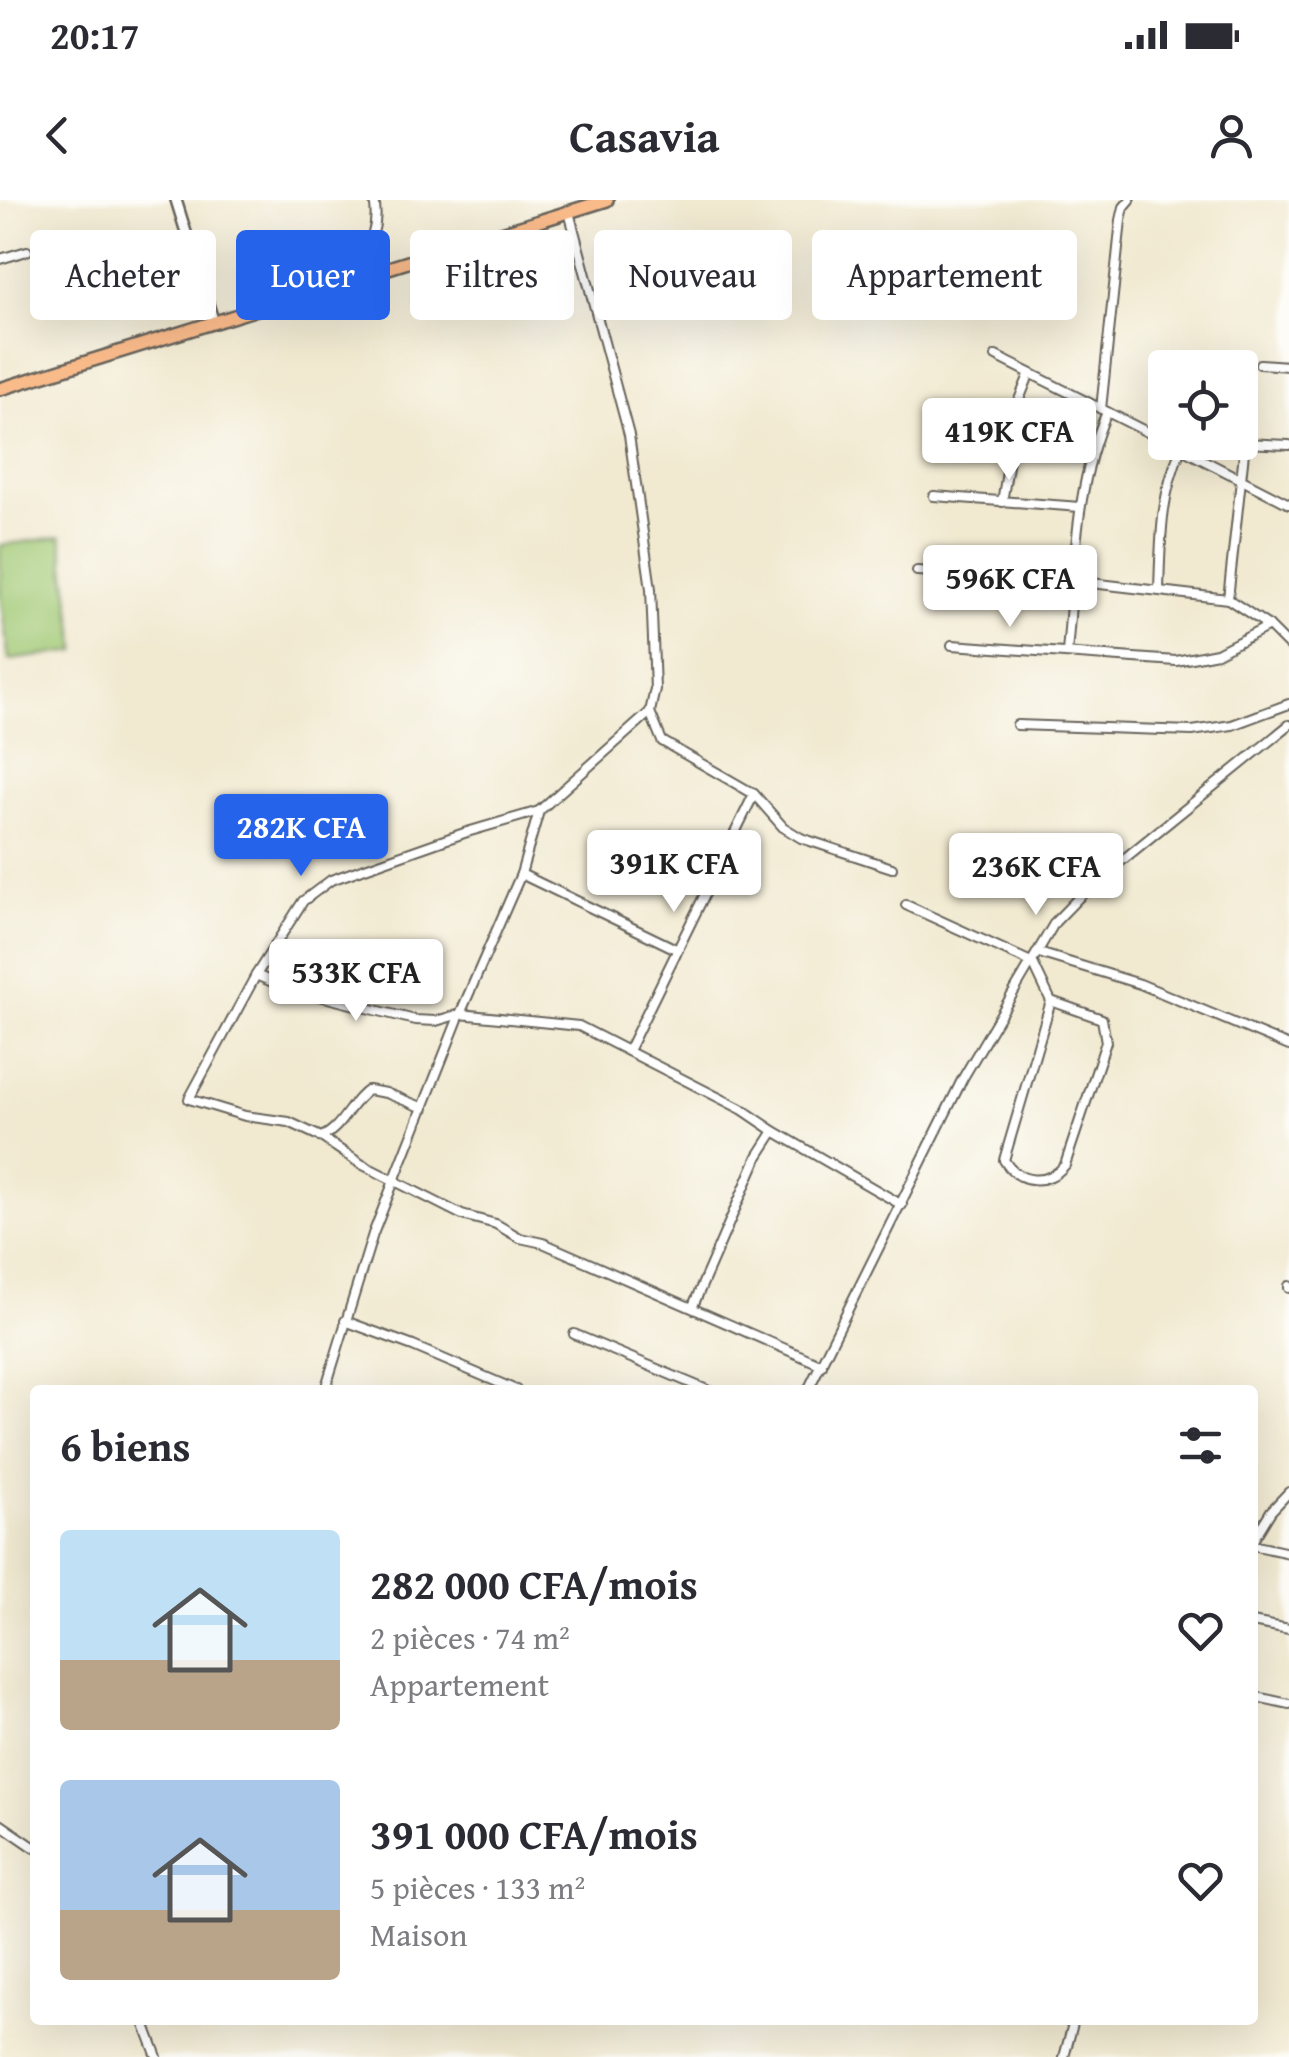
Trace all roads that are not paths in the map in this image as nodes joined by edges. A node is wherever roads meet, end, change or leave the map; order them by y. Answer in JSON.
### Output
{"nodes":[{"id":1,"x":176,"y":200,"type":"edge"},
{"id":2,"x":374,"y":200,"type":"edge"},
{"id":3,"x":607,"y":200,"type":"edge"},
{"id":4,"x":1130,"y":200,"type":"edge"},
{"id":5,"x":569,"y":212,"type":"junction"},
{"id":6,"x":376,"y":230,"type":"edge"},
{"id":7,"x":27,"y":250,"type":"dead end"},
{"id":8,"x":0,"y":259,"type":"edge"},
{"id":9,"x":390,"y":268,"type":"edge"},
{"id":10,"x":236,"y":316,"type":"edge"},
{"id":11,"x":214,"y":323,"type":"junction"},
{"id":12,"x":996,"y":356,"type":"dead end"},
{"id":13,"x":1260,"y":364,"type":"dead end"},
{"id":14,"x":1289,"y":366,"type":"edge"},
{"id":15,"x":1029,"y":374,"type":"junction"},
{"id":16,"x":0,"y":389,"type":"edge"},
{"id":17,"x":1104,"y":410,"type":"junction"},
{"id":18,"x":1148,"y":433,"type":"edge"},
{"id":19,"x":1289,"y":445,"type":"edge"},
{"id":20,"x":1176,"y":460,"type":"edge"},
{"id":21,"x":1203,"y":460,"type":"edge"},
{"id":22,"x":1242,"y":480,"type":"junction"},
{"id":23,"x":934,"y":496,"type":"dead end"},
{"id":24,"x":1002,"y":502,"type":"junction"},
{"id":25,"x":1289,"y":504,"type":"edge"},
{"id":26,"x":1080,"y":508,"type":"junction"},
{"id":27,"x":918,"y":571,"type":"dead end"},
{"id":28,"x":1074,"y":581,"type":"junction"},
{"id":29,"x":1159,"y":589,"type":"junction"},
{"id":30,"x":1228,"y":599,"type":"junction"},
{"id":31,"x":1269,"y":626,"type":"junction"},
{"id":32,"x":952,"y":645,"type":"dead end"},
{"id":33,"x":1289,"y":646,"type":"edge"},
{"id":34,"x":1067,"y":652,"type":"junction"},
{"id":35,"x":1289,"y":704,"type":"edge"},
{"id":36,"x":650,"y":712,"type":"junction"},
{"id":37,"x":1017,"y":725,"type":"dead end"},
{"id":38,"x":1289,"y":726,"type":"edge"},
{"id":39,"x":754,"y":794,"type":"junction"},
{"id":40,"x":539,"y":811,"type":"junction"},
{"id":41,"x":892,"y":868,"type":"dead end"},
{"id":42,"x":521,"y":874,"type":"junction"},
{"id":43,"x":906,"y":905,"type":"dead end"},
{"id":44,"x":678,"y":950,"type":"junction"},
{"id":45,"x":1039,"y":952,"type":"junction"},
{"id":46,"x":1033,"y":963,"type":"junction"},
{"id":47,"x":256,"y":974,"type":"junction"},
{"id":48,"x":1051,"y":1001,"type":"junction"},
{"id":49,"x":460,"y":1014,"type":"junction"},
{"id":50,"x":1289,"y":1046,"type":"edge"},
{"id":51,"x":628,"y":1052,"type":"junction"},
{"id":52,"x":424,"y":1108,"type":"junction"},
{"id":53,"x":774,"y":1131,"type":"junction"},
{"id":54,"x":321,"y":1137,"type":"junction"},
{"id":55,"x":395,"y":1182,"type":"junction"},
{"id":56,"x":902,"y":1205,"type":"junction"},
{"id":57,"x":693,"y":1306,"type":"junction"},
{"id":58,"x":345,"y":1321,"type":"junction"},
{"id":59,"x":574,"y":1334,"type":"dead end"},
{"id":60,"x":822,"y":1365,"type":"junction"},
{"id":61,"x":326,"y":1385,"type":"edge"},
{"id":62,"x":504,"y":1385,"type":"edge"},
{"id":63,"x":696,"y":1385,"type":"edge"},
{"id":64,"x":811,"y":1385,"type":"edge"},
{"id":65,"x":1289,"y":1492,"type":"edge"},
{"id":66,"x":1258,"y":1533,"type":"edge"},
{"id":67,"x":1258,"y":1545,"type":"edge"},
{"id":68,"x":1289,"y":1554,"type":"edge"},
{"id":69,"x":1258,"y":1623,"type":"edge"},
{"id":70,"x":1289,"y":1629,"type":"edge"},
{"id":71,"x":1258,"y":1697,"type":"edge"},
{"id":72,"x":1289,"y":1704,"type":"edge"},
{"id":73,"x":0,"y":1824,"type":"edge"},
{"id":74,"x":30,"y":1845,"type":"edge"},
{"id":75,"x":145,"y":2025,"type":"edge"},
{"id":76,"x":1073,"y":2025,"type":"edge"},
{"id":77,"x":1065,"y":2053,"type":"edge"},
{"id":78,"x":156,"y":2057,"type":"edge"},
{"id":79,"x":1076,"y":2057,"type":"edge"}],
"edges":[{"from":1,"to":11,"type":"street"},
{"from":2,"to":6,"type":"street"},
{"from":3,"to":5,"type":"main road"},
{"from":4,"to":17,"type":"street"},
{"from":5,"to":9,"type":"main road"},
{"from":5,"to":36,"type":"street"},
{"from":7,"to":8,"type":"street"},
{"from":10,"to":11,"type":"main road"},
{"from":11,"to":16,"type":"main road"},
{"from":12,"to":15,"type":"street"},
{"from":13,"to":14,"type":"street"},
{"from":15,"to":17,"type":"street"},
{"from":15,"to":24,"type":"street"},
{"from":17,"to":18,"type":"street"},
{"from":17,"to":26,"type":"street"},
{"from":19,"to":22,"type":"street"},
{"from":20,"to":29,"type":"street"},
{"from":21,"to":22,"type":"street"},
{"from":22,"to":25,"type":"street"},
{"from":22,"to":30,"type":"street"},
{"from":23,"to":24,"type":"street"},
{"from":24,"to":26,"type":"street"},
{"from":26,"to":28,"type":"street"},
{"from":27,"to":28,"type":"street"},
{"from":28,"to":29,"type":"street"},
{"from":28,"to":34,"type":"street"},
{"from":29,"to":30,"type":"street"},
{"from":30,"to":31,"type":"street"},
{"from":31,"to":33,"type":"street"},
{"from":31,"to":34,"type":"street"},
{"from":32,"to":34,"type":"street"},
{"from":35,"to":37,"type":"street"},
{"from":36,"to":39,"type":"street"},
{"from":36,"to":40,"type":"street"},
{"from":38,"to":45,"type":"street"},
{"from":39,"to":41,"type":"street"},
{"from":39,"to":44,"type":"street"},
{"from":40,"to":42,"type":"street"},
{"from":40,"to":47,"type":"street"},
{"from":42,"to":44,"type":"street"},
{"from":42,"to":49,"type":"street"},
{"from":43,"to":46,"type":"street"},
{"from":44,"to":51,"type":"street"},
{"from":45,"to":46,"type":"street"},
{"from":45,"to":50,"type":"street"},
{"from":46,"to":48,"type":"street"},
{"from":46,"to":56,"type":"street"},
{"from":47,"to":49,"type":"street"},
{"from":47,"to":54,"type":"street"},
{"from":48,"to":48,"type":"street"},
{"from":49,"to":51,"type":"street"},
{"from":49,"to":52,"type":"street"},
{"from":51,"to":53,"type":"street"},
{"from":52,"to":54,"type":"street"},
{"from":52,"to":55,"type":"street"},
{"from":53,"to":56,"type":"street"},
{"from":53,"to":57,"type":"street"},
{"from":54,"to":55,"type":"street"},
{"from":55,"to":57,"type":"street"},
{"from":55,"to":58,"type":"street"},
{"from":56,"to":60,"type":"street"},
{"from":57,"to":60,"type":"street"},
{"from":58,"to":61,"type":"street"},
{"from":58,"to":62,"type":"street"},
{"from":59,"to":63,"type":"street"},
{"from":60,"to":64,"type":"street"},
{"from":65,"to":66,"type":"street"},
{"from":67,"to":68,"type":"street"},
{"from":69,"to":70,"type":"street"},
{"from":71,"to":72,"type":"street"},
{"from":73,"to":74,"type":"street"},
{"from":75,"to":78,"type":"street"},
{"from":76,"to":77,"type":"street"},
{"from":77,"to":79,"type":"street"}]}
